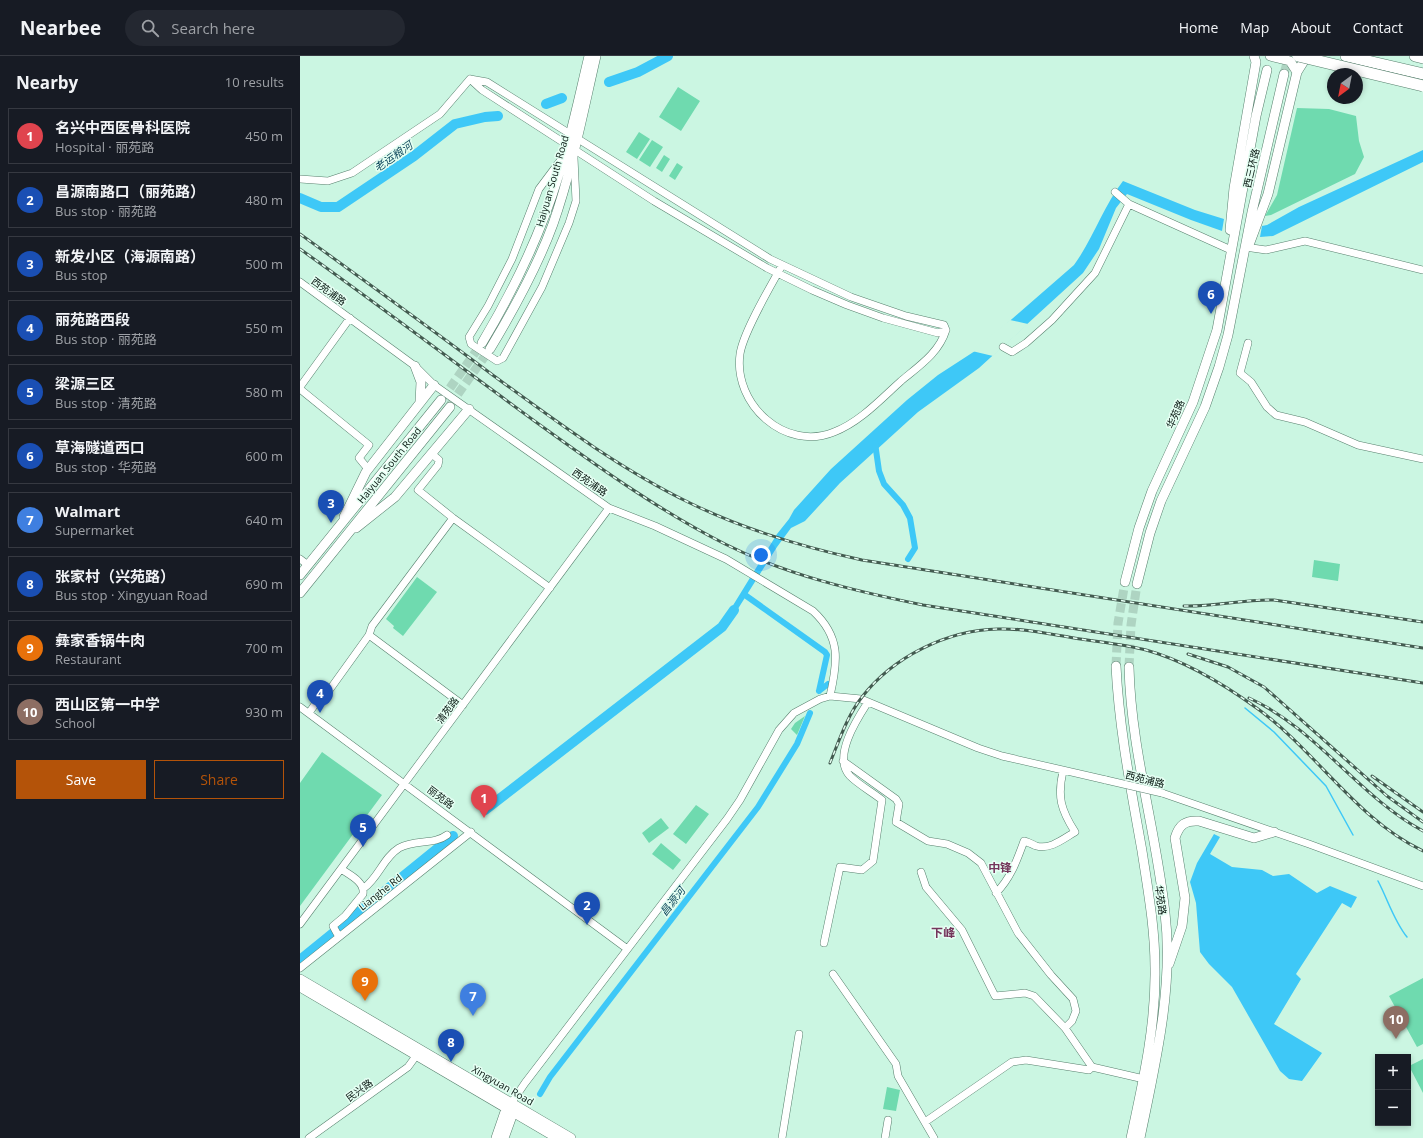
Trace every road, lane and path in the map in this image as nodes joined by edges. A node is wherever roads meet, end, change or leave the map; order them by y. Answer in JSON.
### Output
{"nodes":[{"id":1,"x":588,"y":56,"type":"edge"},
{"id":2,"x":596,"y":56,"type":"edge"},
{"id":3,"x":1267,"y":56,"type":"edge"},
{"id":4,"x":1270,"y":56,"type":"edge"},
{"id":5,"x":1297,"y":56,"type":"edge"},
{"id":6,"x":1308,"y":56,"type":"edge"},
{"id":7,"x":1346,"y":56,"type":"edge"},
{"id":8,"x":1374,"y":56,"type":"edge"},
{"id":9,"x":1415,"y":56,"type":"edge"},
{"id":10,"x":1257,"y":58,"type":"edge"},
{"id":11,"x":1423,"y":58,"type":"edge"},
{"id":12,"x":1423,"y":68,"type":"edge"},
{"id":13,"x":1267,"y":70,"type":"dead end"},
{"id":14,"x":1297,"y":72,"type":"junction"},
{"id":15,"x":1284,"y":74,"type":"tunnel mouth"},
{"id":16,"x":1423,"y":74,"type":"edge"},
{"id":17,"x":470,"y":79,"type":"junction"},
{"id":18,"x":1423,"y":86,"type":"edge"},
{"id":19,"x":573,"y":136,"type":"junction"},
{"id":20,"x":571,"y":146,"type":"junction"},
{"id":21,"x":565,"y":156,"type":"junction"},
{"id":22,"x":300,"y":178,"type":"edge"},
{"id":23,"x":1114,"y":192,"type":"dead end"},
{"id":24,"x":1128,"y":202,"type":"junction"},
{"id":25,"x":1246,"y":247,"type":"junction"},
{"id":26,"x":1231,"y":250,"type":"junction"},
{"id":27,"x":782,"y":265,"type":"junction"},
{"id":28,"x":1423,"y":270,"type":"edge"},
{"id":29,"x":778,"y":273,"type":"junction"},
{"id":30,"x":300,"y":282,"type":"edge"},
{"id":31,"x":350,"y":318,"type":"junction"},
{"id":32,"x":946,"y":330,"type":"junction"},
{"id":33,"x":482,"y":343,"type":"tunnel mouth"},
{"id":34,"x":1248,"y":343,"type":"dead end"},
{"id":35,"x":1003,"y":347,"type":"dead end"},
{"id":36,"x":490,"y":349,"type":"tunnel mouth"},
{"id":37,"x":415,"y":366,"type":"junction"},
{"id":38,"x":434,"y":385,"type":"junction"},
{"id":39,"x":300,"y":388,"type":"edge"},
{"id":40,"x":441,"y":400,"type":"tunnel mouth"},
{"id":41,"x":420,"y":402,"type":"junction"},
{"id":42,"x":450,"y":407,"type":"tunnel mouth"},
{"id":43,"x":469,"y":409,"type":"junction"},
{"id":44,"x":432,"y":454,"type":"junction"},
{"id":45,"x":1423,"y":459,"type":"edge"},
{"id":46,"x":368,"y":469,"type":"junction"},
{"id":47,"x":609,"y":508,"type":"junction"},
{"id":48,"x":453,"y":518,"type":"junction"},
{"id":49,"x":340,"y":535,"type":"junction"},
{"id":50,"x":300,"y":560,"type":"edge"},
{"id":51,"x":308,"y":565,"type":"junction"},
{"id":52,"x":300,"y":575,"type":"edge"},
{"id":53,"x":1125,"y":582,"type":"tunnel mouth"},
{"id":54,"x":1138,"y":584,"type":"tunnel mouth"},
{"id":55,"x":550,"y":588,"type":"junction"},
{"id":56,"x":300,"y":593,"type":"edge"},
{"id":57,"x":369,"y":635,"type":"junction"},
{"id":58,"x":1116,"y":666,"type":"tunnel mouth"},
{"id":59,"x":1129,"y":667,"type":"tunnel mouth"},
{"id":60,"x":830,"y":696,"type":"junction"},
{"id":61,"x":868,"y":702,"type":"junction"},
{"id":62,"x":463,"y":705,"type":"junction"},
{"id":63,"x":300,"y":707,"type":"edge"},
{"id":64,"x":309,"y":713,"type":"junction"},
{"id":65,"x":843,"y":761,"type":"junction"},
{"id":66,"x":1063,"y":771,"type":"junction"},
{"id":67,"x":405,"y":783,"type":"junction"},
{"id":68,"x":471,"y":832,"type":"junction"},
{"id":69,"x":1274,"y":832,"type":"junction"},
{"id":70,"x":447,"y":835,"type":"dead end"},
{"id":71,"x":341,"y":869,"type":"junction"},
{"id":72,"x":922,"y":872,"type":"dead end"},
{"id":73,"x":1423,"y":886,"type":"edge"},
{"id":74,"x":364,"y":888,"type":"junction"},
{"id":75,"x":996,"y":892,"type":"junction"},
{"id":76,"x":344,"y":916,"type":"junction"},
{"id":77,"x":300,"y":924,"type":"edge"},
{"id":78,"x":350,"y":928,"type":"junction"},
{"id":79,"x":339,"y":937,"type":"junction"},
{"id":80,"x":824,"y":943,"type":"dead end"},
{"id":81,"x":626,"y":948,"type":"junction"},
{"id":82,"x":300,"y":968,"type":"edge"},
{"id":83,"x":1166,"y":971,"type":"junction"},
{"id":84,"x":833,"y":974,"type":"dead end"},
{"id":85,"x":300,"y":979,"type":"edge"},
{"id":86,"x":300,"y":987,"type":"edge"},
{"id":87,"x":1065,"y":1028,"type":"junction"},
{"id":88,"x":798,"y":1034,"type":"dead end"},
{"id":89,"x":416,"y":1056,"type":"junction"},
{"id":90,"x":1092,"y":1068,"type":"junction"},
{"id":91,"x":1144,"y":1079,"type":"junction"},
{"id":92,"x":510,"y":1108,"type":"junction"},
{"id":93,"x":888,"y":1120,"type":"dead end"},
{"id":94,"x":925,"y":1122,"type":"junction"},
{"id":95,"x":310,"y":1138,"type":"edge"},
{"id":96,"x":496,"y":1138,"type":"edge"},
{"id":97,"x":504,"y":1138,"type":"edge"},
{"id":98,"x":557,"y":1138,"type":"edge"},
{"id":99,"x":571,"y":1138,"type":"edge"},
{"id":100,"x":782,"y":1138,"type":"edge"},
{"id":101,"x":885,"y":1138,"type":"edge"},
{"id":102,"x":934,"y":1138,"type":"edge"},
{"id":103,"x":1131,"y":1138,"type":"edge"},
{"id":104,"x":1140,"y":1138,"type":"edge"}],
"edges":[{"from":1,"to":19,"type":"main road","name":"Haiyuan South Road"},
{"from":2,"to":19,"type":"main road","name":"Haiyuan South Road"},
{"from":3,"to":10,"type":"main road"},
{"from":4,"to":14,"type":"main road"},
{"from":5,"to":14,"type":"main road"},
{"from":5,"to":18,"type":"highway","bridge":true},
{"from":6,"to":14,"type":"main road"},
{"from":7,"to":16,"type":"highway"},
{"from":8,"to":12,"type":"highway"},
{"from":9,"to":11,"type":"highway"},
{"from":10,"to":26,"type":"main road"},
{"from":13,"to":26,"type":"main road","name":"西三环路"},
{"from":14,"to":25,"type":"main road"},
{"from":15,"to":25,"type":"main road","name":"西三环路"},
{"from":17,"to":19,"type":"street"},
{"from":17,"to":20,"type":"street"},
{"from":17,"to":22,"type":"street"},
{"from":19,"to":20,"type":"main road","name":"Haiyuan South Road"},
{"from":19,"to":27,"type":"street"},
{"from":20,"to":21,"type":"main road","name":"Haiyuan South Road"},
{"from":20,"to":21,"type":"street"},
{"from":20,"to":29,"type":"street"},
{"from":20,"to":36,"type":"main road","name":"Haiyuan South Road"},
{"from":21,"to":33,"type":"main road","name":"Haiyuan South Road"},
{"from":23,"to":24,"type":"street"},
{"from":24,"to":26,"type":"street"},
{"from":24,"to":35,"type":"street"},
{"from":25,"to":28,"type":"street"},
{"from":25,"to":54,"type":"main road"},
{"from":26,"to":53,"type":"main road","name":"华苑路"},
{"from":27,"to":29,"type":"street"},
{"from":27,"to":32,"type":"street"},
{"from":29,"to":32,"type":"street"},
{"from":29,"to":32,"type":"street"},
{"from":30,"to":31,"type":"street","name":"西苑浦路"},
{"from":31,"to":37,"type":"street","name":"西苑浦路"},
{"from":31,"to":39,"type":"street"},
{"from":34,"to":45,"type":"street"},
{"from":37,"to":38,"type":"street","name":"西苑浦路"},
{"from":37,"to":41,"type":"main road"},
{"from":38,"to":41,"type":"main road"},
{"from":38,"to":43,"type":"street","name":"西苑浦路"},
{"from":39,"to":46,"type":"street"},
{"from":40,"to":49,"type":"main road","name":"Haiyuan South Road"},
{"from":41,"to":46,"type":"main road"},
{"from":42,"to":49,"type":"main road","name":"Haiyuan South Road"},
{"from":43,"to":44,"type":"main road"},
{"from":43,"to":47,"type":"street","name":"西苑浦路"},
{"from":44,"to":48,"type":"street"},
{"from":44,"to":49,"type":"main road"},
{"from":46,"to":49,"type":"main road"},
{"from":47,"to":55,"type":"street","name":"清苑路"},
{"from":47,"to":60,"type":"street","name":"西苑浦路"},
{"from":48,"to":55,"type":"street"},
{"from":48,"to":57,"type":"street"},
{"from":49,"to":51,"type":"main road","name":"Haiyuan South Road"},
{"from":49,"to":56,"type":"main road","name":"Haiyuan South Road"},
{"from":50,"to":51,"type":"street"},
{"from":51,"to":52,"type":"main road","name":"Haiyuan South Road"},
{"from":55,"to":62,"type":"street","name":"清苑路"},
{"from":57,"to":62,"type":"street"},
{"from":57,"to":64,"type":"street"},
{"from":58,"to":91,"type":"main road","name":"华苑路"},
{"from":59,"to":83,"type":"main road","name":"华苑路"},
{"from":60,"to":61,"type":"street","name":"西苑浦路"},
{"from":60,"to":81,"type":"street"},
{"from":61,"to":65,"type":"street"},
{"from":61,"to":66,"type":"street","name":"西苑浦路"},
{"from":62,"to":67,"type":"street","name":"清苑路"},
{"from":63,"to":64,"type":"street","name":"丽苑路"},
{"from":64,"to":67,"type":"street","name":"丽苑路"},
{"from":65,"to":75,"type":"street"},
{"from":65,"to":80,"type":"street"},
{"from":66,"to":69,"type":"street","name":"西苑浦路","bridge":true},
{"from":66,"to":75,"type":"street"},
{"from":67,"to":68,"type":"street","name":"丽苑路"},
{"from":67,"to":71,"type":"street","name":"清苑路"},
{"from":68,"to":78,"type":"street","name":"Lianghe Rd"},
{"from":68,"to":81,"type":"street","name":"丽苑路"},
{"from":69,"to":73,"type":"street","name":"西苑浦路"},
{"from":69,"to":83,"type":"main road"},
{"from":70,"to":74,"type":"street"},
{"from":71,"to":74,"type":"street"},
{"from":71,"to":77,"type":"street","name":"清苑路"},
{"from":72,"to":87,"type":"street"},
{"from":74,"to":76,"type":"street"},
{"from":75,"to":87,"type":"street"},
{"from":76,"to":78,"type":"street"},
{"from":76,"to":79,"type":"street"},
{"from":78,"to":79,"type":"street","name":"Lianghe Rd"},
{"from":79,"to":82,"type":"street","name":"Lianghe Rd"},
{"from":81,"to":92,"type":"street"},
{"from":83,"to":104,"type":"main road","name":"华苑路"},
{"from":84,"to":94,"type":"street"},
{"from":85,"to":92,"type":"main road","name":"Xingyuan Road"},
{"from":86,"to":89,"type":"main road","name":"Xingyuan Road"},
{"from":87,"to":90,"type":"street"},
{"from":88,"to":100,"type":"street"},
{"from":89,"to":92,"type":"main road","name":"Xingyuan Road"},
{"from":89,"to":95,"type":"street","name":"民兴路"},
{"from":90,"to":91,"type":"street"},
{"from":90,"to":94,"type":"street"},
{"from":91,"to":103,"type":"main road","name":"华苑路"},
{"from":92,"to":96,"type":"main road"},
{"from":92,"to":97,"type":"main road"},
{"from":92,"to":98,"type":"main road","name":"Xingyuan Road"},
{"from":92,"to":99,"type":"main road","name":"Xingyuan Road"},
{"from":93,"to":101,"type":"street"},
{"from":94,"to":102,"type":"street"}]}
